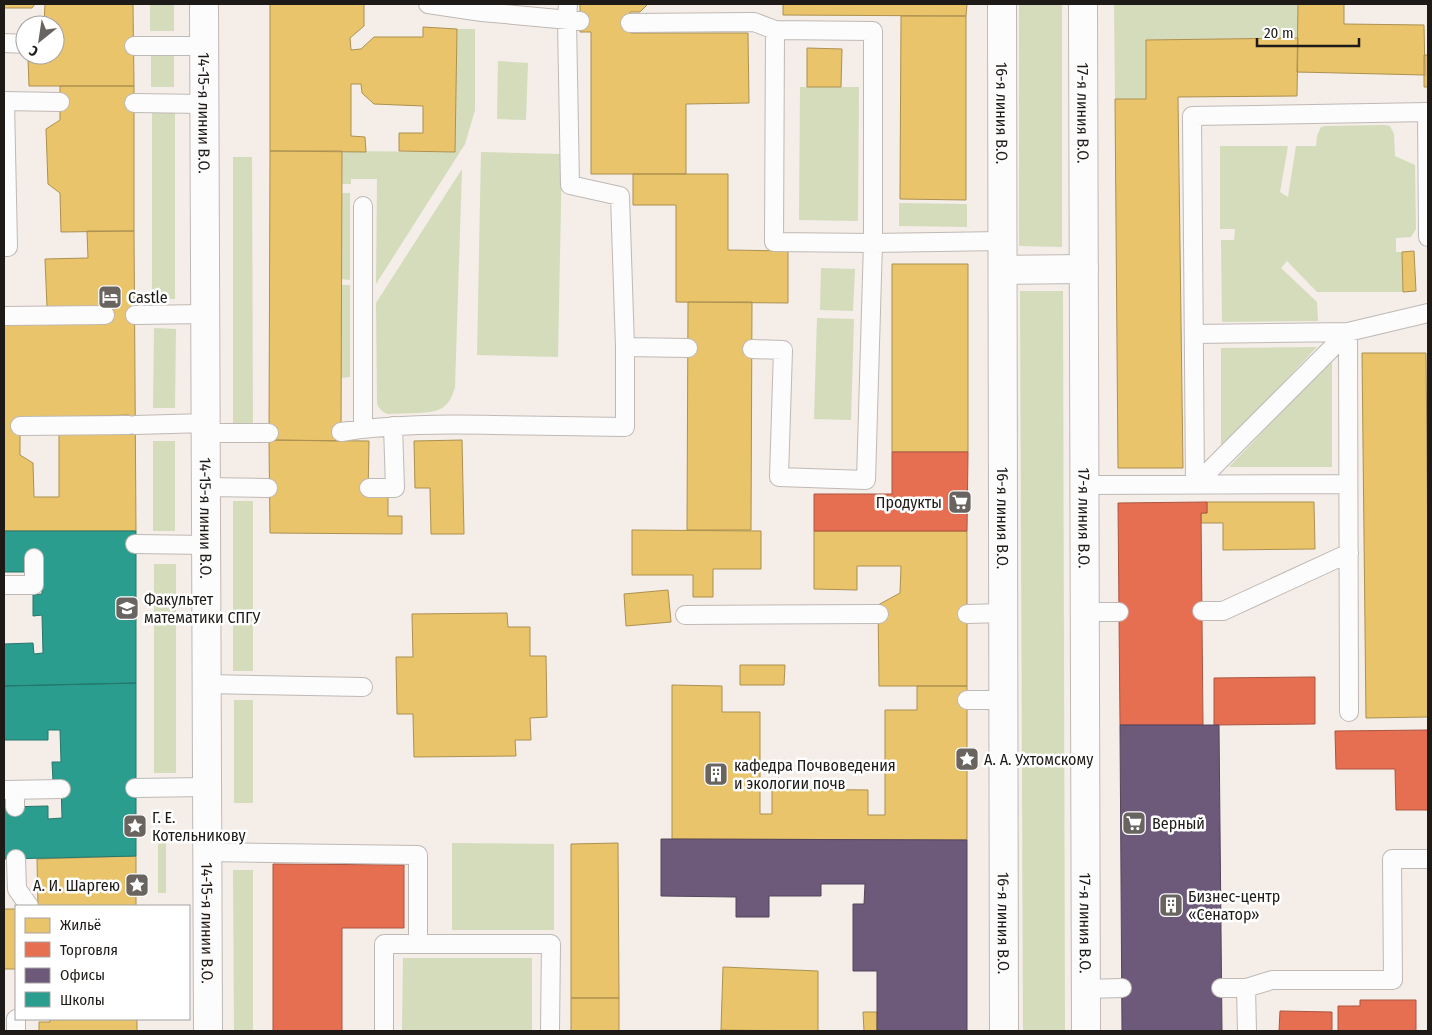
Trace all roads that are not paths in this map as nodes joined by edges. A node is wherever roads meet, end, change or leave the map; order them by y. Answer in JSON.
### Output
{"nodes":[{"id":1,"x":204,"y":4,"type":"edge"},
{"id":2,"x":428,"y":4,"type":"edge"},
{"id":3,"x":1002,"y":4,"type":"edge"},
{"id":4,"x":1083,"y":4,"type":"edge"},
{"id":5,"x":572,"y":15,"type":"edge"},
{"id":6,"x":630,"y":23,"type":"dead end"},
{"id":7,"x":775,"y":30,"type":"junction"},
{"id":8,"x":134,"y":46,"type":"dead end"},
{"id":9,"x":204,"y":46,"type":"junction"},
{"id":10,"x":4,"y":102,"type":"edge"},
{"id":11,"x":60,"y":102,"type":"dead end"},
{"id":12,"x":134,"y":103,"type":"dead end"},
{"id":13,"x":204,"y":104,"type":"junction"},
{"id":14,"x":1427,"y":112,"type":"edge"},
{"id":15,"x":363,"y":206,"type":"dead end"},
{"id":16,"x":1428,"y":237,"type":"edge"},
{"id":17,"x":1002,"y":241,"type":"junction"},
{"id":18,"x":873,"y":243,"type":"junction"},
{"id":19,"x":4,"y":247,"type":"edge"},
{"id":20,"x":1084,"y":269,"type":"junction"},
{"id":21,"x":1003,"y":270,"type":"junction"},
{"id":22,"x":205,"y":314,"type":"junction"},
{"id":23,"x":1428,"y":314,"type":"edge"},
{"id":24,"x":104,"y":315,"type":"dead end"},
{"id":25,"x":135,"y":315,"type":"dead end"},
{"id":26,"x":4,"y":316,"type":"edge"},
{"id":27,"x":1348,"y":332,"type":"junction"},
{"id":28,"x":1194,"y":334,"type":"junction"},
{"id":29,"x":625,"y":348,"type":"junction"},
{"id":30,"x":688,"y":348,"type":"dead end"},
{"id":31,"x":752,"y":349,"type":"dead end"},
{"id":32,"x":20,"y":426,"type":"dead end"},
{"id":33,"x":393,"y":426,"type":"junction"},
{"id":34,"x":206,"y":428,"type":"junction"},
{"id":35,"x":363,"y":428,"type":"junction"},
{"id":36,"x":341,"y":432,"type":"dead end"},
{"id":37,"x":269,"y":433,"type":"dead end"},
{"id":38,"x":1348,"y":484,"type":"junction"},
{"id":39,"x":1084,"y":485,"type":"junction"},
{"id":40,"x":1195,"y":485,"type":"junction"},
{"id":41,"x":206,"y":488,"type":"junction"},
{"id":42,"x":268,"y":488,"type":"dead end"},
{"id":43,"x":369,"y":488,"type":"dead end"},
{"id":44,"x":135,"y":544,"type":"dead end"},
{"id":45,"x":206,"y":544,"type":"junction"},
{"id":46,"x":1349,"y":553,"type":"junction"},
{"id":47,"x":34,"y":558,"type":"dead end"},
{"id":48,"x":4,"y":585,"type":"edge"},
{"id":49,"x":1202,"y":611,"type":"dead end"},
{"id":50,"x":1085,"y":612,"type":"junction"},
{"id":51,"x":1119,"y":612,"type":"dead end"},
{"id":52,"x":1003,"y":613,"type":"junction"},
{"id":53,"x":685,"y":614,"type":"dead end"},
{"id":54,"x":879,"y":614,"type":"dead end"},
{"id":55,"x":968,"y":614,"type":"dead end"},
{"id":56,"x":206,"y":684,"type":"junction"},
{"id":57,"x":363,"y":687,"type":"dead end"},
{"id":58,"x":967,"y":700,"type":"dead end"},
{"id":59,"x":1003,"y":700,"type":"junction"},
{"id":60,"x":1349,"y":712,"type":"dead end"},
{"id":61,"x":207,"y":787,"type":"junction"},
{"id":62,"x":135,"y":788,"type":"dead end"},
{"id":63,"x":61,"y":789,"type":"dead end"},
{"id":64,"x":11,"y":796,"type":"edge"},
{"id":65,"x":207,"y":852,"type":"junction"},
{"id":66,"x":16,"y":859,"type":"dead end"},
{"id":67,"x":1428,"y":859,"type":"edge"},
{"id":68,"x":10,"y":889,"type":"edge"},
{"id":69,"x":27,"y":905,"type":"edge"},
{"id":70,"x":418,"y":943,"type":"junction"},
{"id":71,"x":1122,"y":988,"type":"dead end"},
{"id":72,"x":1221,"y":988,"type":"dead end"},
{"id":73,"x":1246,"y":988,"type":"junction"},
{"id":74,"x":1086,"y":989,"type":"junction"},
{"id":75,"x":208,"y":1031,"type":"edge"},
{"id":76,"x":384,"y":1031,"type":"edge"},
{"id":77,"x":550,"y":1031,"type":"edge"},
{"id":78,"x":1004,"y":1031,"type":"edge"},
{"id":79,"x":1086,"y":1031,"type":"edge"},
{"id":80,"x":1247,"y":1031,"type":"edge"}],
"edges":[{"from":1,"to":9,"type":"street","name":"14-15-я линии В.О."},
{"from":2,"to":5,"type":"lane"},
{"from":3,"to":17,"type":"street","name":"16-я линия В.О."},
{"from":4,"to":20,"type":"street","name":"17-я линия В.О."},
{"from":5,"to":29,"type":"lane"},
{"from":6,"to":7,"type":"lane"},
{"from":7,"to":18,"type":"lane"},
{"from":7,"to":18,"type":"lane"},
{"from":8,"to":9,"type":"lane"},
{"from":9,"to":13,"type":"street","name":"14-15-я линии В.О."},
{"from":10,"to":11,"type":"lane"},
{"from":10,"to":19,"type":"lane"},
{"from":12,"to":13,"type":"lane"},
{"from":13,"to":22,"type":"street","name":"14-15-я линии В.О."},
{"from":14,"to":16,"type":"lane"},
{"from":14,"to":28,"type":"lane"},
{"from":15,"to":35,"type":"lane"},
{"from":17,"to":18,"type":"lane"},
{"from":17,"to":21,"type":"street","name":"16-я линия В.О."},
{"from":18,"to":31,"type":"lane"},
{"from":20,"to":21,"type":"street"},
{"from":20,"to":39,"type":"street","name":"17-я линия В.О."},
{"from":21,"to":52,"type":"street","name":"16-я линия В.О."},
{"from":22,"to":25,"type":"lane"},
{"from":22,"to":34,"type":"street","name":"14-15-я линии В.О."},
{"from":23,"to":27,"type":"lane"},
{"from":24,"to":26,"type":"lane"},
{"from":27,"to":28,"type":"lane"},
{"from":27,"to":38,"type":"lane"},
{"from":27,"to":40,"type":"lane"},
{"from":28,"to":40,"type":"lane"},
{"from":29,"to":30,"type":"lane"},
{"from":29,"to":33,"type":"lane"},
{"from":32,"to":34,"type":"lane"},
{"from":33,"to":35,"type":"lane"},
{"from":33,"to":43,"type":"lane"},
{"from":34,"to":37,"type":"lane"},
{"from":34,"to":41,"type":"street","name":"14-15-я линии В.О."},
{"from":35,"to":36,"type":"lane"},
{"from":38,"to":40,"type":"lane"},
{"from":38,"to":46,"type":"lane"},
{"from":39,"to":40,"type":"lane"},
{"from":39,"to":50,"type":"street","name":"17-я линия В.О."},
{"from":41,"to":42,"type":"lane"},
{"from":41,"to":45,"type":"street","name":"14-15-я линии В.О."},
{"from":44,"to":45,"type":"lane"},
{"from":45,"to":56,"type":"street","name":"14-15-я линии В.О."},
{"from":46,"to":49,"type":"lane"},
{"from":46,"to":60,"type":"lane"},
{"from":47,"to":48,"type":"lane"},
{"from":50,"to":51,"type":"lane"},
{"from":50,"to":74,"type":"street","name":"17-я линия В.О."},
{"from":52,"to":55,"type":"lane"},
{"from":52,"to":59,"type":"street","name":"16-я линия В.О."},
{"from":53,"to":54,"type":"lane"},
{"from":56,"to":57,"type":"lane"},
{"from":56,"to":61,"type":"street","name":"14-15-я линии В.О."},
{"from":58,"to":59,"type":"lane"},
{"from":59,"to":78,"type":"street","name":"16-я линия В.О."},
{"from":61,"to":62,"type":"lane"},
{"from":61,"to":65,"type":"street","name":"14-15-я линии В.О."},
{"from":63,"to":64,"type":"lane"},
{"from":65,"to":70,"type":"lane"},
{"from":65,"to":75,"type":"street","name":"14-15-я линии В.О."},
{"from":66,"to":68,"type":"lane"},
{"from":67,"to":73,"type":"lane"},
{"from":68,"to":69,"type":"lane"},
{"from":70,"to":76,"type":"lane"},
{"from":70,"to":77,"type":"lane"},
{"from":71,"to":74,"type":"lane"},
{"from":72,"to":73,"type":"lane"},
{"from":73,"to":80,"type":"lane"},
{"from":74,"to":79,"type":"street","name":"17-я линия В.О."}]}
